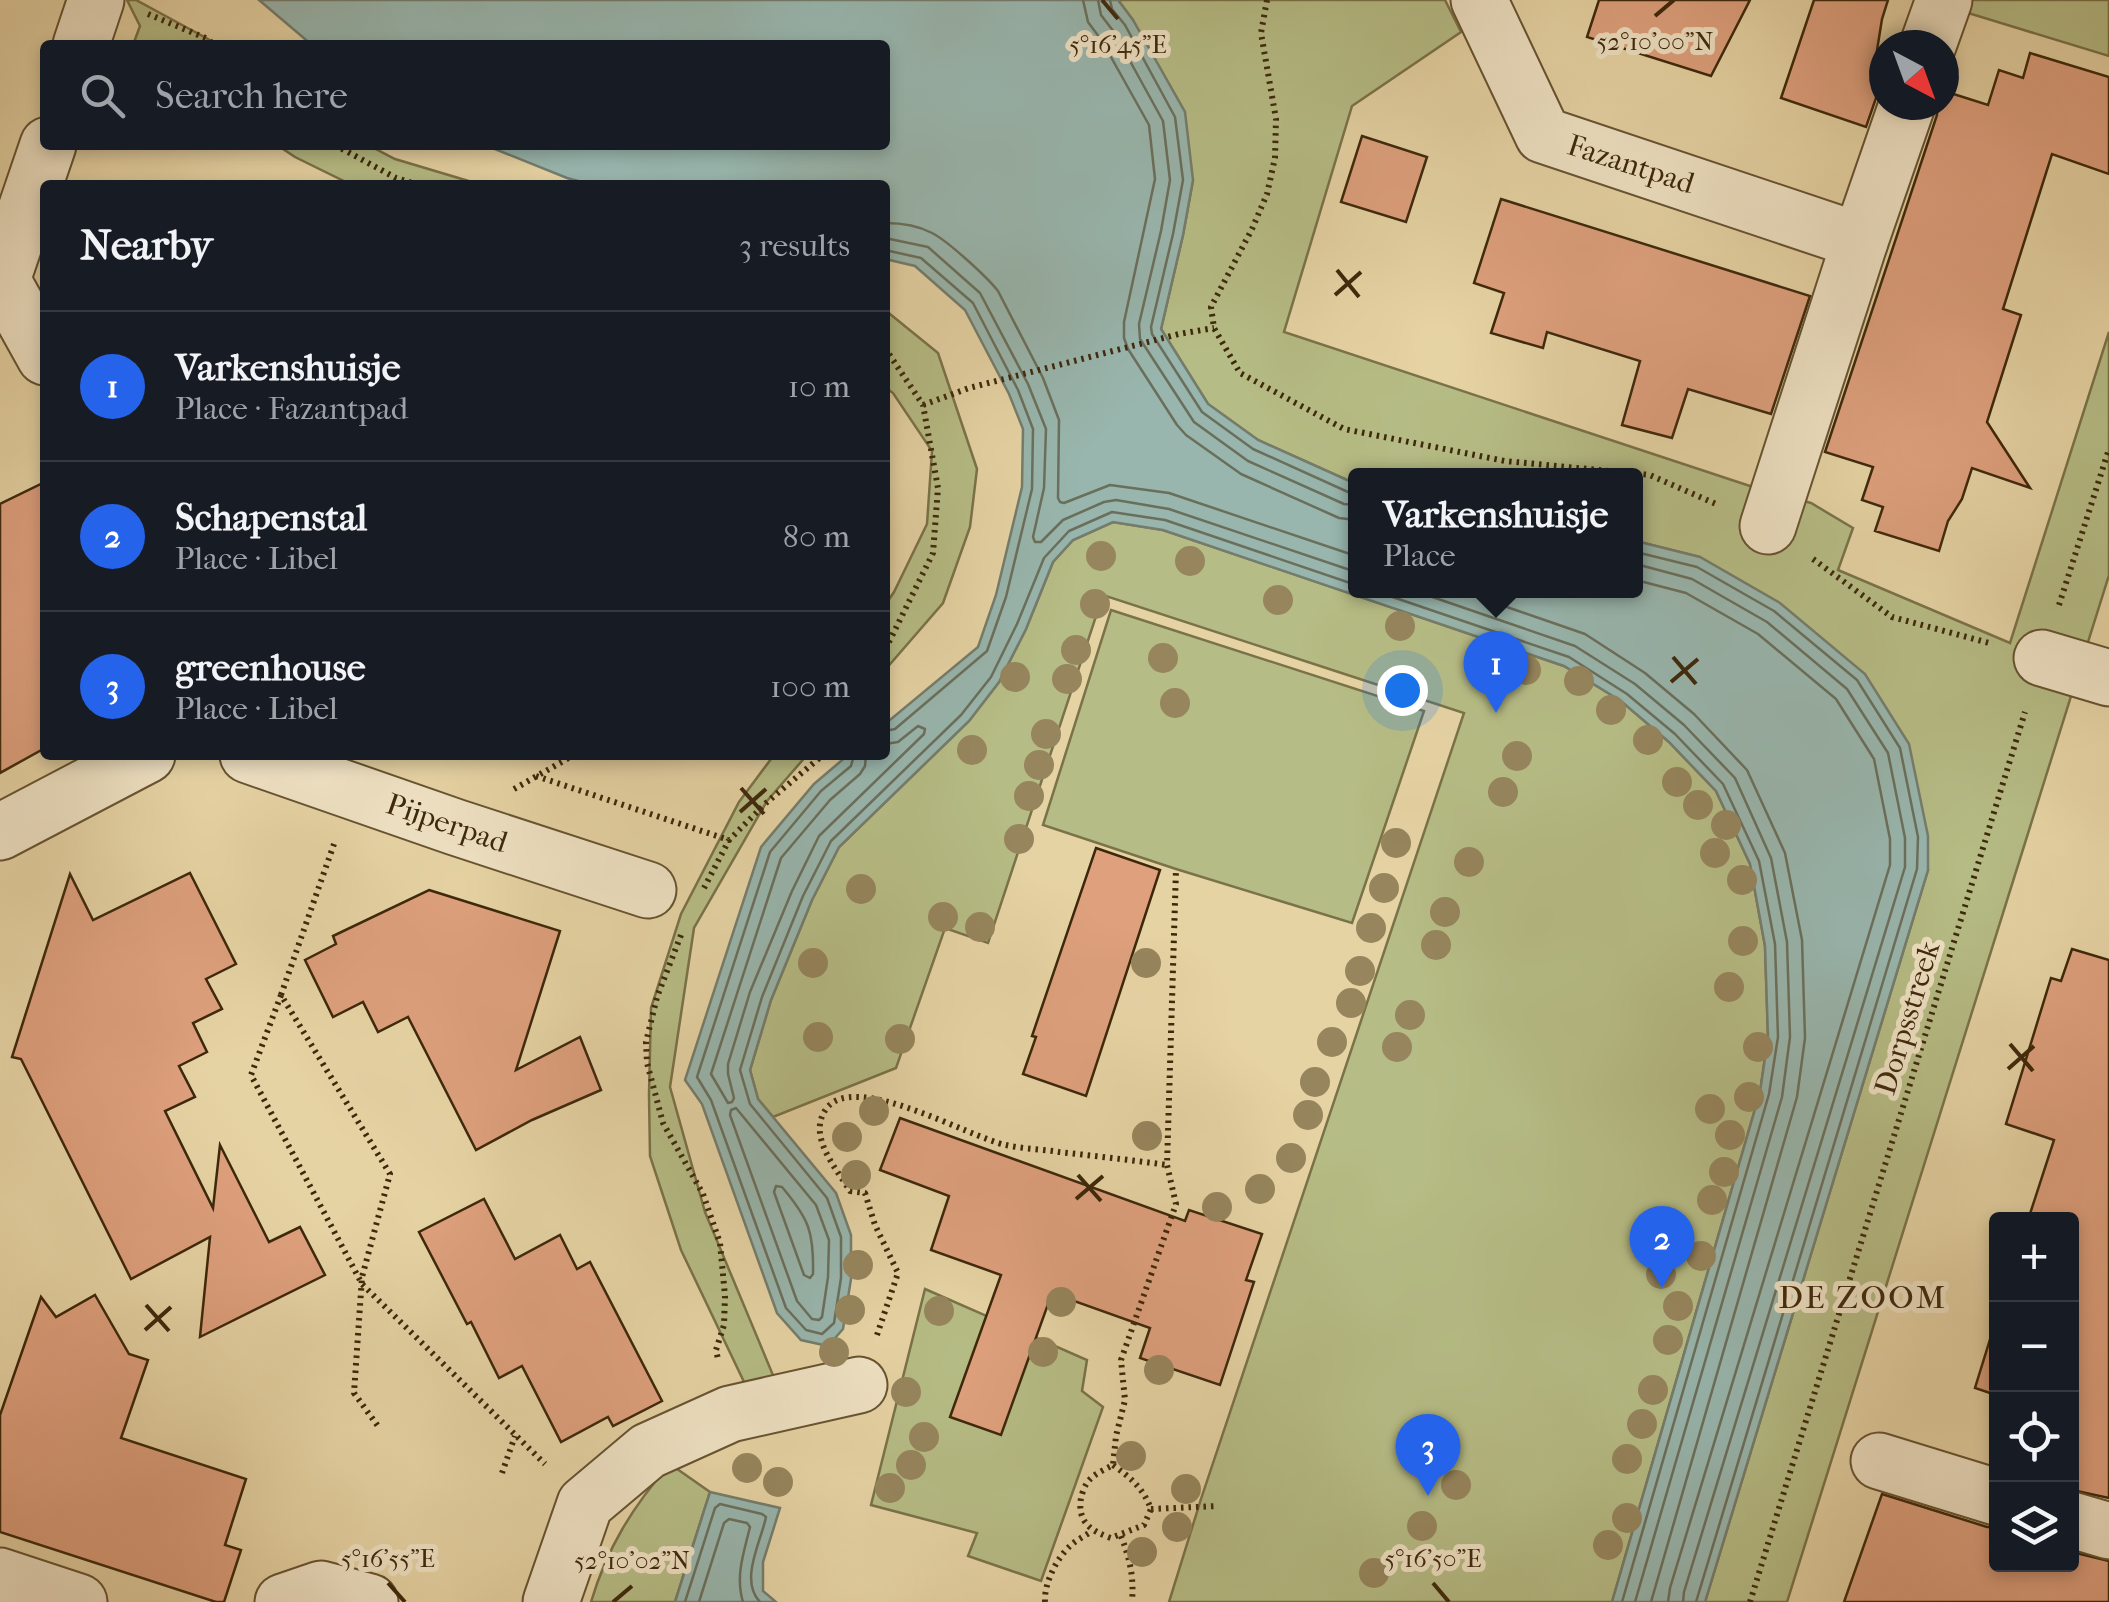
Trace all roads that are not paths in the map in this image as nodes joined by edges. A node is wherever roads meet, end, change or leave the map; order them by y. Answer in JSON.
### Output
{"nodes":[{"id":1,"x":96,"y":0,"type":"edge"},
{"id":2,"x":1479,"y":0,"type":"edge"},
{"id":3,"x":1944,"y":0,"type":"edge"},
{"id":4,"x":1933,"y":30,"type":"edge"},
{"id":5,"x":83,"y":40,"type":"edge"},
{"id":6,"x":1903,"y":120,"type":"edge"},
{"id":7,"x":46,"y":150,"type":"edge"},
{"id":8,"x":1860,"y":241,"type":"junction"},
{"id":9,"x":1,"y":280,"type":"edge"},
{"id":10,"x":40,"y":348,"type":"edge"},
{"id":11,"x":1768,"y":526,"type":"road end"},
{"id":12,"x":2042,"y":658,"type":"road end"},
{"id":13,"x":2109,"y":678,"type":"edge"},
{"id":14,"x":137,"y":760,"type":"edge"},
{"id":15,"x":263,"y":760,"type":"edge"},
{"id":16,"x":0,"y":832,"type":"edge"},
{"id":17,"x":667,"y":906,"type":"road end"},
{"id":18,"x":859,"y":1386,"type":"road end"},
{"id":19,"x":1878,"y":1461,"type":"dead end"},
{"id":20,"x":1989,"y":1495,"type":"edge"},
{"id":21,"x":2079,"y":1522,"type":"edge"},
{"id":22,"x":2109,"y":1531,"type":"edge"},
{"id":23,"x":0,"y":1576,"type":"edge"},
{"id":24,"x":79,"y":1602,"type":"edge"},
{"id":25,"x":283,"y":1602,"type":"edge"},
{"id":26,"x":370,"y":1602,"type":"edge"},
{"id":27,"x":551,"y":1602,"type":"edge"}],
"edges":[{"from":1,"to":5,"type":"street"},
{"from":2,"to":8,"type":"street","name":"Fazantpad"},
{"from":3,"to":4,"type":"street"},
{"from":6,"to":8,"type":"street"},
{"from":7,"to":9,"type":"street"},
{"from":8,"to":11,"type":"street"},
{"from":9,"to":10,"type":"street"},
{"from":12,"to":13,"type":"street"},
{"from":14,"to":16,"type":"street"},
{"from":15,"to":17,"type":"street","name":"Pijperpad"},
{"from":18,"to":27,"type":"street"},
{"from":19,"to":20,"type":"street"},
{"from":21,"to":22,"type":"street"},
{"from":23,"to":24,"type":"street"},
{"from":25,"to":26,"type":"street"}]}
